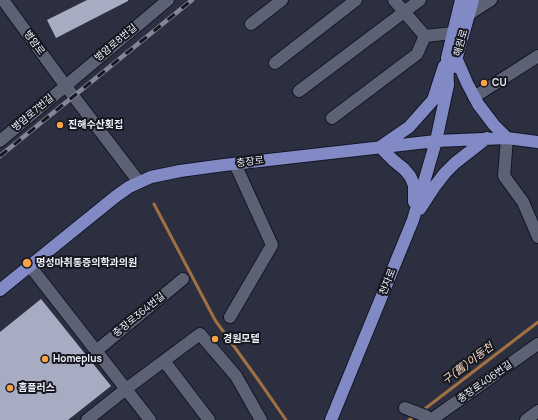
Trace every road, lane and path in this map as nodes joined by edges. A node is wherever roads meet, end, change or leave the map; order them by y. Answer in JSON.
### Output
{"nodes":[{"id":1,"x":3,"y":0,"type":"edge"},
{"id":2,"x":168,"y":0,"type":"edge"},
{"id":3,"x":282,"y":0,"type":"edge"},
{"id":4,"x":356,"y":0,"type":"edge"},
{"id":5,"x":394,"y":0,"type":"edge"},
{"id":6,"x":420,"y":0,"type":"edge"},
{"id":7,"x":461,"y":0,"type":"edge"},
{"id":8,"x":473,"y":0,"type":"edge"},
{"id":9,"x":491,"y":0,"type":"edge"},
{"id":10,"x":404,"y":12,"type":"junction"},
{"id":11,"x":469,"y":14,"type":"junction"},
{"id":12,"x":251,"y":24,"type":"dead end"},
{"id":13,"x":453,"y":33,"type":"junction"},
{"id":14,"x":424,"y":36,"type":"junction"},
{"id":15,"x":538,"y":56,"type":"edge"},
{"id":16,"x":452,"y":59,"type":"junction"},
{"id":17,"x":275,"y":63,"type":"dead end"},
{"id":18,"x":65,"y":85,"type":"junction"},
{"id":19,"x":300,"y":91,"type":"dead end"},
{"id":20,"x":474,"y":97,"type":"junction"},
{"id":21,"x":332,"y":118,"type":"dead end"},
{"id":22,"x":487,"y":138,"type":"junction"},
{"id":23,"x":507,"y":138,"type":"junction"},
{"id":24,"x":0,"y":141,"type":"edge"},
{"id":25,"x":436,"y":141,"type":"junction"},
{"id":26,"x":538,"y":142,"type":"edge"},
{"id":27,"x":380,"y":147,"type":"junction"},
{"id":28,"x":236,"y":164,"type":"junction"},
{"id":29,"x":139,"y":182,"type":"junction"},
{"id":30,"x":413,"y":220,"type":"junction"},
{"id":31,"x":538,"y":237,"type":"edge"},
{"id":32,"x":30,"y":266,"type":"junction"},
{"id":33,"x":183,"y":279,"type":"dead end"},
{"id":34,"x":0,"y":290,"type":"edge"},
{"id":35,"x":230,"y":317,"type":"dead end"},
{"id":36,"x":538,"y":344,"type":"edge"},
{"id":37,"x":96,"y":350,"type":"junction"},
{"id":38,"x":164,"y":361,"type":"junction"},
{"id":39,"x":126,"y":389,"type":"junction"},
{"id":40,"x":409,"y":409,"type":"dead end"},
{"id":41,"x":538,"y":411,"type":"edge"},
{"id":42,"x":428,"y":419,"type":"edge"},
{"id":43,"x":87,"y":420,"type":"edge"},
{"id":44,"x":150,"y":420,"type":"edge"},
{"id":45,"x":209,"y":420,"type":"edge"},
{"id":46,"x":262,"y":420,"type":"edge"},
{"id":47,"x":331,"y":420,"type":"edge"},
{"id":48,"x":526,"y":420,"type":"edge"}],
"edges":[{"from":1,"to":18,"type":"street","name":"병암로"},
{"from":2,"to":18,"type":"street","name":"병암로8번길"},
{"from":3,"to":12,"type":"street"},
{"from":4,"to":17,"type":"street"},
{"from":5,"to":10,"type":"street"},
{"from":6,"to":10,"type":"street"},
{"from":7,"to":13,"type":"main road"},
{"from":8,"to":11,"type":"main road","name":"해원로"},
{"from":9,"to":11,"type":"street"},
{"from":10,"to":14,"type":"street"},
{"from":10,"to":19,"type":"street"},
{"from":11,"to":16,"type":"main road","name":"해원로"},
{"from":13,"to":14,"type":"street"},
{"from":13,"to":16,"type":"main road"},
{"from":14,"to":21,"type":"street"},
{"from":15,"to":20,"type":"street"},
{"from":16,"to":20,"type":"main road"},
{"from":16,"to":25,"type":"main road","name":"해원로"},
{"from":16,"to":27,"type":"main road"},
{"from":18,"to":24,"type":"street","name":"병암로7번길"},
{"from":18,"to":29,"type":"street","name":"병암로"},
{"from":20,"to":23,"type":"main road"},
{"from":22,"to":23,"type":"main road","name":"충장로"},
{"from":22,"to":25,"type":"main road","name":"충장로"},
{"from":22,"to":30,"type":"main road"},
{"from":23,"to":26,"type":"main road","name":"충장로"},
{"from":23,"to":31,"type":"street"},
{"from":25,"to":27,"type":"main road","name":"충장로"},
{"from":25,"to":30,"type":"main road","name":"천자로"},
{"from":27,"to":28,"type":"main road","name":"충장로"},
{"from":27,"to":30,"type":"main road"},
{"from":28,"to":29,"type":"main road","name":"충장로"},
{"from":28,"to":35,"type":"street"},
{"from":29,"to":32,"type":"main road","name":"충장로"},
{"from":30,"to":47,"type":"main road","name":"천자로"},
{"from":32,"to":34,"type":"main road","name":"충장로"},
{"from":32,"to":37,"type":"street"},
{"from":33,"to":37,"type":"street","name":"충장로364번길"},
{"from":36,"to":42,"type":"street","name":"충장로406번길"},
{"from":37,"to":39,"type":"street"},
{"from":38,"to":39,"type":"street"},
{"from":38,"to":45,"type":"street"},
{"from":38,"to":46,"type":"street"},
{"from":39,"to":43,"type":"street"},
{"from":39,"to":44,"type":"street"},
{"from":40,"to":42,"type":"street"},
{"from":41,"to":48,"type":"street"}]}
